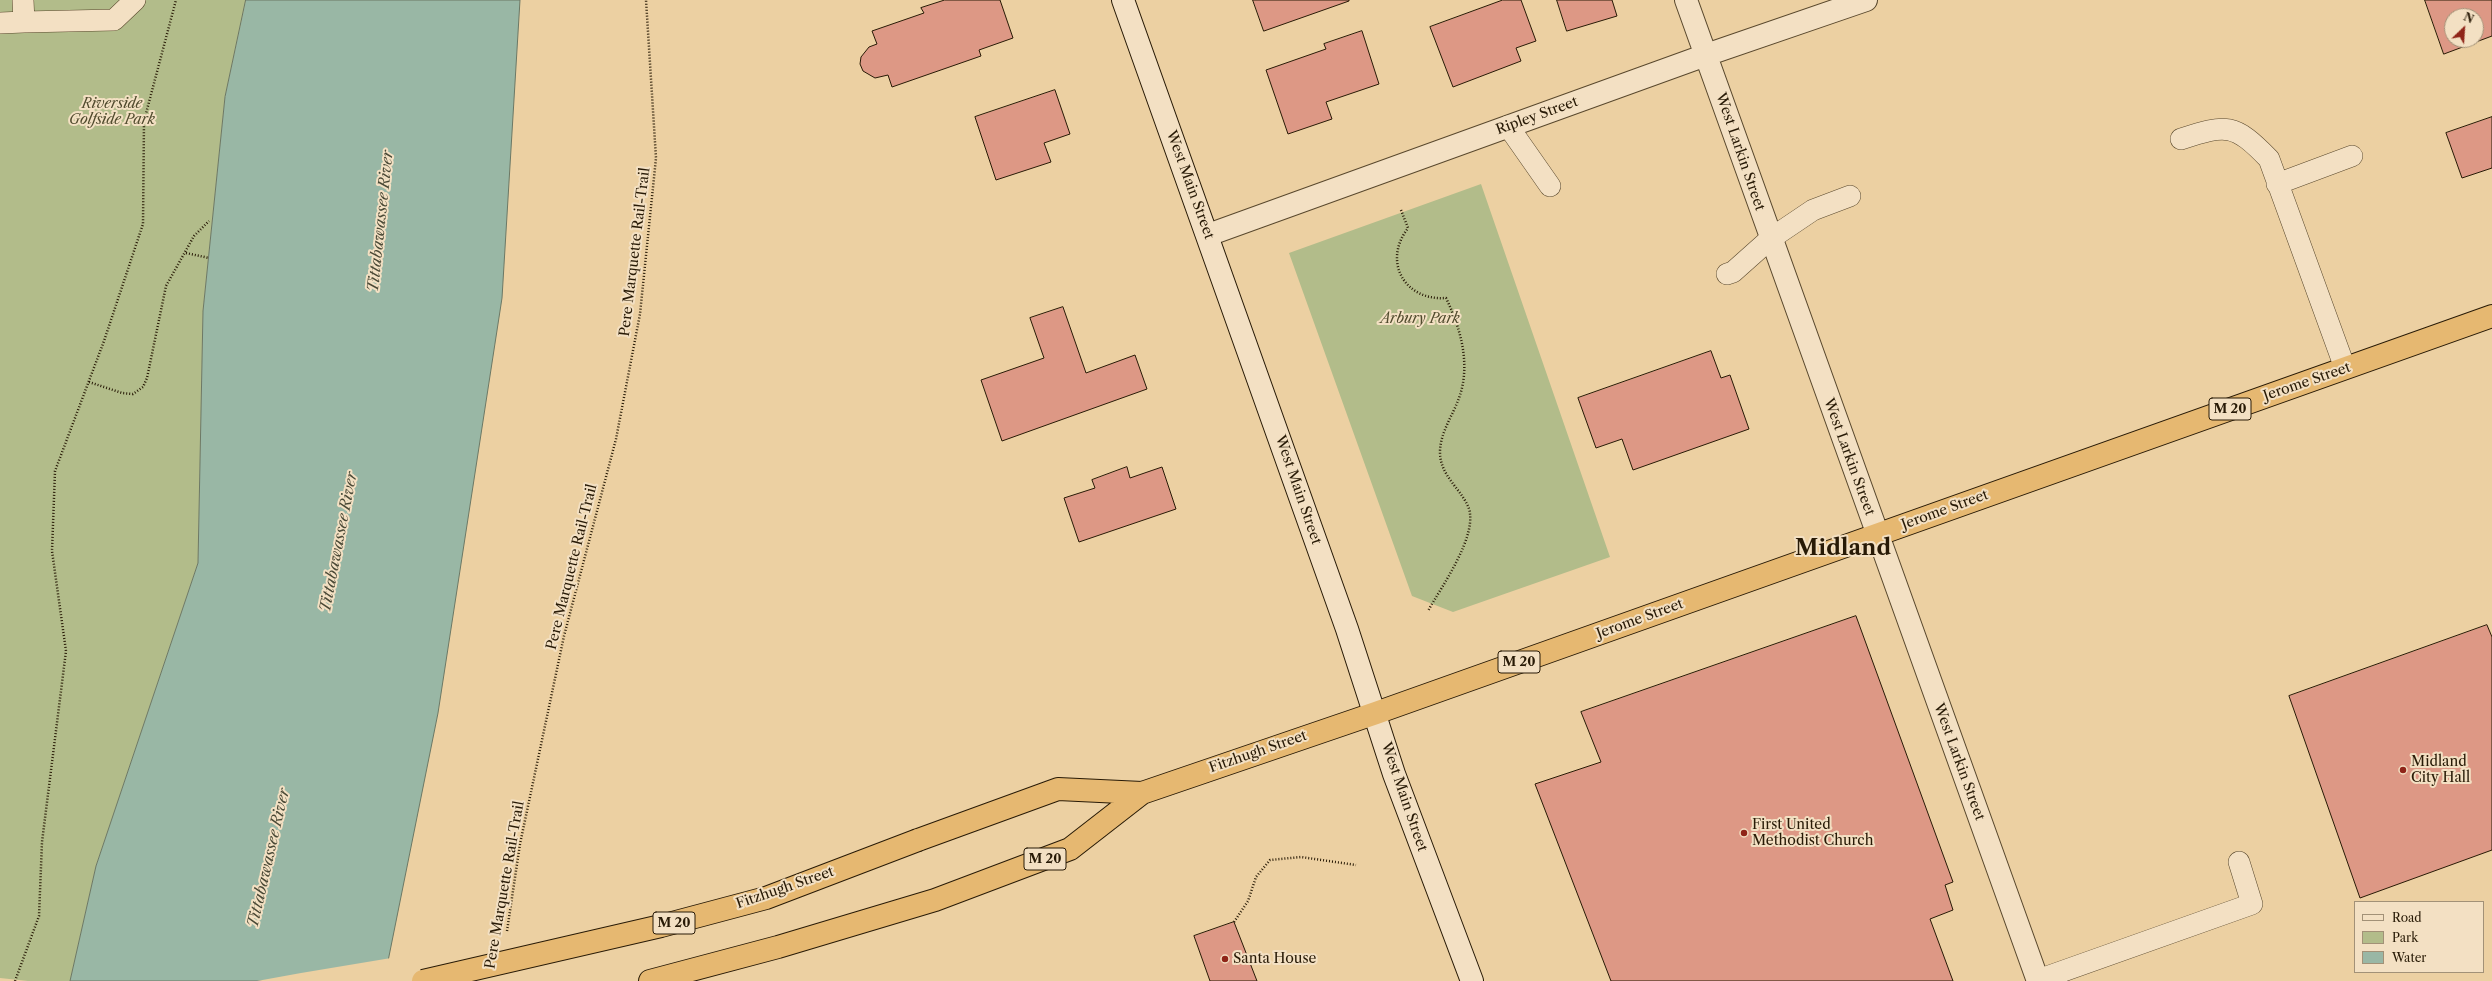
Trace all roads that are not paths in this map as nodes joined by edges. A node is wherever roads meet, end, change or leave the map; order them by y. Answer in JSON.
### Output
{"nodes":[{"id":1,"x":23,"y":0,"type":"edge"},
{"id":2,"x":135,"y":0,"type":"edge"},
{"id":3,"x":1123,"y":0,"type":"edge"},
{"id":4,"x":1686,"y":0,"type":"edge"},
{"id":5,"x":1866,"y":0,"type":"edge"},
{"id":6,"x":24,"y":22,"type":"junction"},
{"id":7,"x":0,"y":23,"type":"edge"},
{"id":8,"x":1706,"y":55,"type":"junction"},
{"id":9,"x":1508,"y":126,"type":"junction"},
{"id":10,"x":2181,"y":139,"type":"dead end"},
{"id":11,"x":2352,"y":156,"type":"dead end"},
{"id":12,"x":2277,"y":184,"type":"junction"},
{"id":13,"x":1550,"y":186,"type":"dead end"},
{"id":14,"x":1850,"y":196,"type":"dead end"},
{"id":15,"x":1208,"y":235,"type":"junction"},
{"id":16,"x":1770,"y":239,"type":"junction"},
{"id":17,"x":1727,"y":274,"type":"dead end"},
{"id":18,"x":2492,"y":316,"type":"edge"},
{"id":19,"x":2345,"y":368,"type":"junction"},
{"id":20,"x":1876,"y":535,"type":"junction"},
{"id":21,"x":1376,"y":713,"type":"junction"},
{"id":22,"x":1142,"y":793,"type":"junction"},
{"id":23,"x":2239,"y":862,"type":"dead end"},
{"id":24,"x":423,"y":981,"type":"edge"},
{"id":25,"x":650,"y":981,"type":"edge"},
{"id":26,"x":1472,"y":981,"type":"edge"},
{"id":27,"x":2038,"y":981,"type":"edge"}],
"edges":[{"from":1,"to":6,"type":"lane"},
{"from":2,"to":6,"type":"lane"},
{"from":3,"to":15,"type":"street","name":"West Main Street"},
{"from":4,"to":8,"type":"street","name":"West Larkin Street"},
{"from":5,"to":8,"type":"street","name":"Ripley Street"},
{"from":6,"to":7,"type":"lane"},
{"from":8,"to":9,"type":"street","name":"Ripley Street"},
{"from":8,"to":16,"type":"street","name":"West Larkin Street"},
{"from":9,"to":13,"type":"lane"},
{"from":9,"to":15,"type":"street","name":"Ripley Street"},
{"from":10,"to":12,"type":"lane"},
{"from":11,"to":12,"type":"lane"},
{"from":12,"to":19,"type":"lane"},
{"from":14,"to":16,"type":"lane"},
{"from":15,"to":21,"type":"street","name":"West Main Street"},
{"from":16,"to":17,"type":"lane"},
{"from":16,"to":20,"type":"street","name":"West Larkin Street"},
{"from":18,"to":19,"type":"highway","name":"Jerome Street","number":"M 20"},
{"from":19,"to":20,"type":"highway","name":"Jerome Street","number":"M 20"},
{"from":20,"to":21,"type":"highway","name":"Jerome Street","number":"M 20"},
{"from":20,"to":27,"type":"street","name":"West Larkin Street"},
{"from":21,"to":22,"type":"highway","name":"Fitzhugh Street","number":"M 20"},
{"from":21,"to":26,"type":"street","name":"West Main Street"},
{"from":22,"to":24,"type":"highway","name":"Fitzhugh Street","number":"M 20","bridge":true},
{"from":22,"to":25,"type":"highway","name":"Fitzhugh Street","number":"M 20"},
{"from":23,"to":27,"type":"lane"}]}
